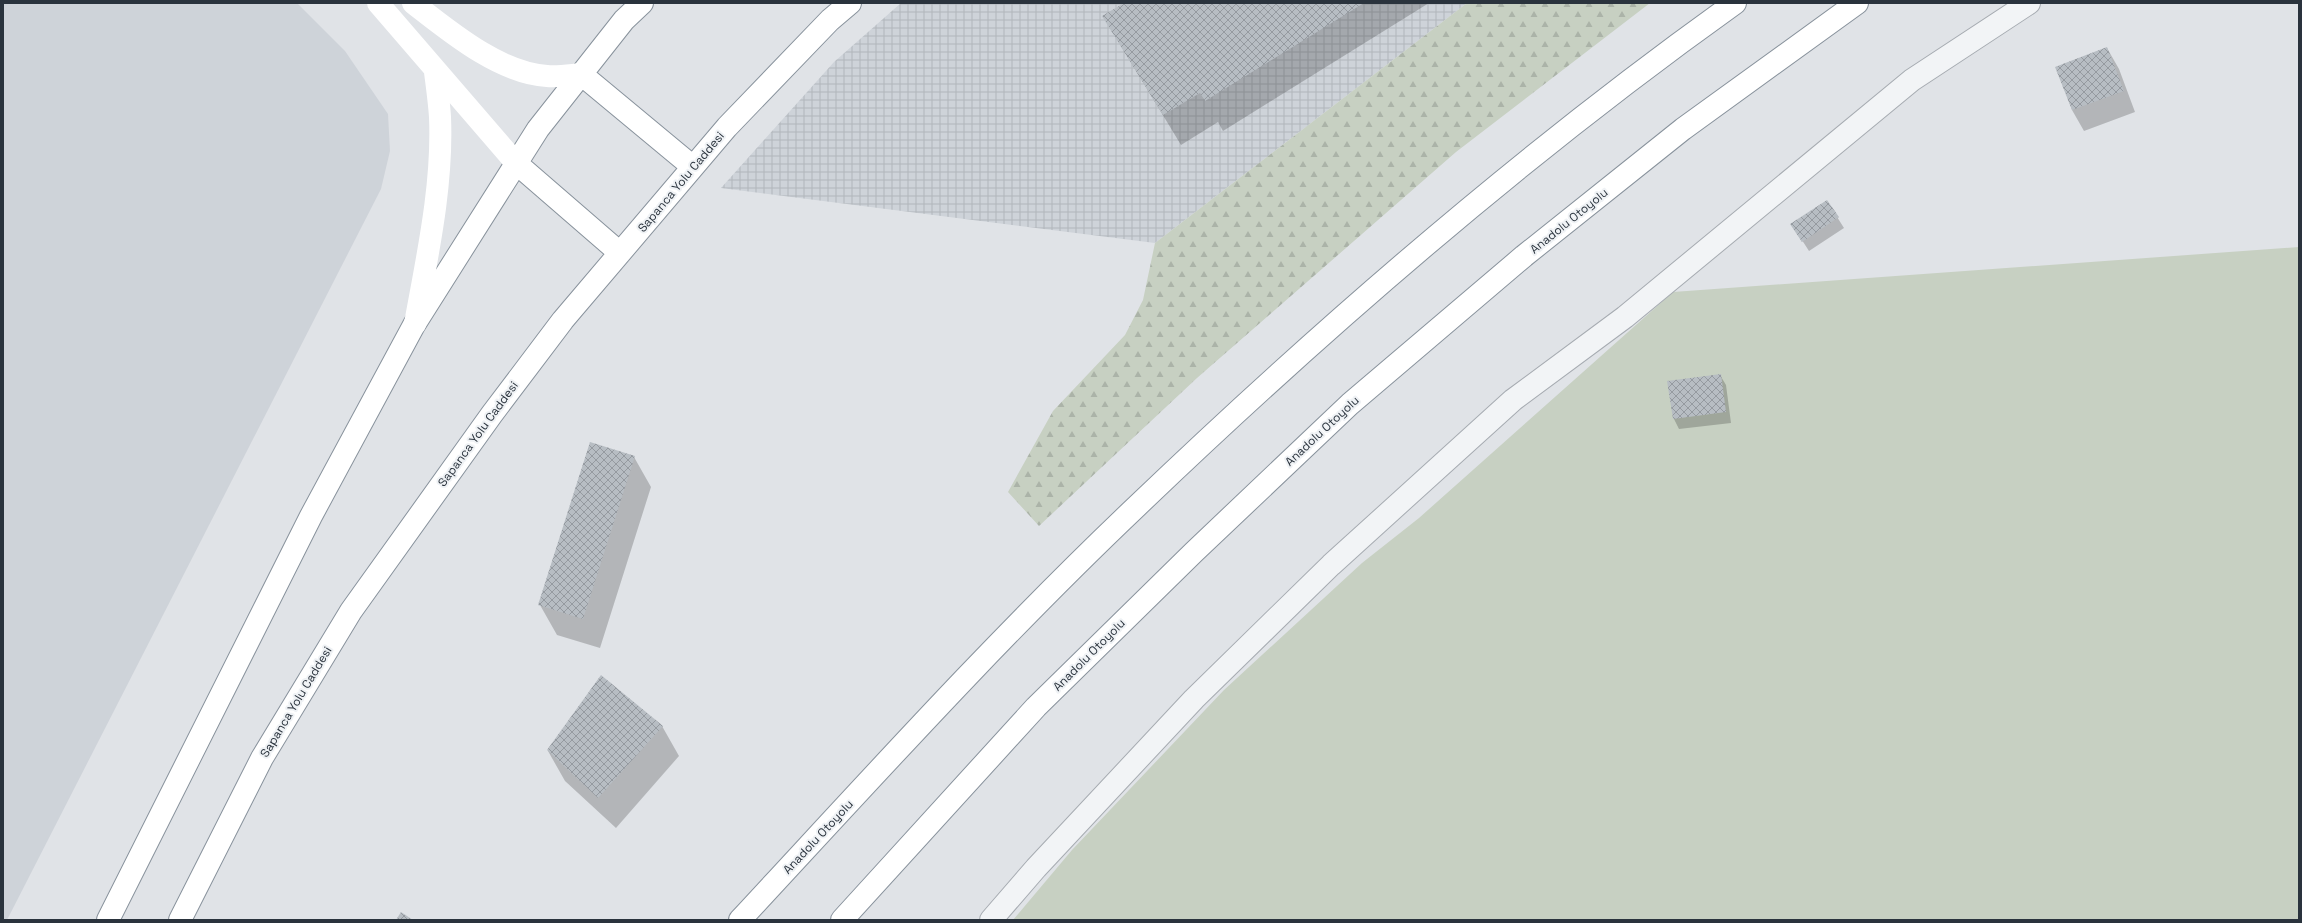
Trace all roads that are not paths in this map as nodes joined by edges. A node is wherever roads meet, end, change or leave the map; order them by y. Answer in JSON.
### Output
{"nodes":[{"id":1,"x":378,"y":3,"type":"edge"},
{"id":2,"x":413,"y":3,"type":"edge"},
{"id":3,"x":642,"y":3,"type":"edge"},
{"id":4,"x":850,"y":3,"type":"edge"},
{"id":5,"x":1735,"y":3,"type":"edge"},
{"id":6,"x":1857,"y":3,"type":"edge"},
{"id":7,"x":2029,"y":3,"type":"edge"},
{"id":8,"x":435,"y":72,"type":"junction"},
{"id":9,"x":580,"y":74,"type":"junction"},
{"id":10,"x":516,"y":163,"type":"junction"},
{"id":11,"x":693,"y":167,"type":"junction"},
{"id":12,"x":620,"y":253,"type":"junction"},
{"id":13,"x":414,"y":325,"type":"junction"},
{"id":14,"x":108,"y":920,"type":"edge"},
{"id":15,"x":180,"y":920,"type":"edge"},
{"id":16,"x":740,"y":920,"type":"edge"},
{"id":17,"x":842,"y":920,"type":"edge"},
{"id":18,"x":990,"y":920,"type":"edge"}],
"edges":[{"from":1,"to":8,"type":"main road"},
{"from":2,"to":9,"type":"main road"},
{"from":3,"to":9,"type":"main road"},
{"from":4,"to":11,"type":"main road","name":"Sapanca Yolu Caddesi"},
{"from":5,"to":16,"type":"main road","name":"Anadolu Otoyolu"},
{"from":6,"to":17,"type":"main road","name":"Anadolu Otoyolu"},
{"from":7,"to":18,"type":"street"},
{"from":8,"to":10,"type":"main road"},
{"from":8,"to":13,"type":"main road"},
{"from":9,"to":10,"type":"main road"},
{"from":9,"to":11,"type":"main road"},
{"from":10,"to":12,"type":"main road"},
{"from":10,"to":13,"type":"main road"},
{"from":11,"to":12,"type":"main road","name":"Sapanca Yolu Caddesi"},
{"from":12,"to":15,"type":"main road","name":"Sapanca Yolu Caddesi"},
{"from":13,"to":14,"type":"main road"}]}
